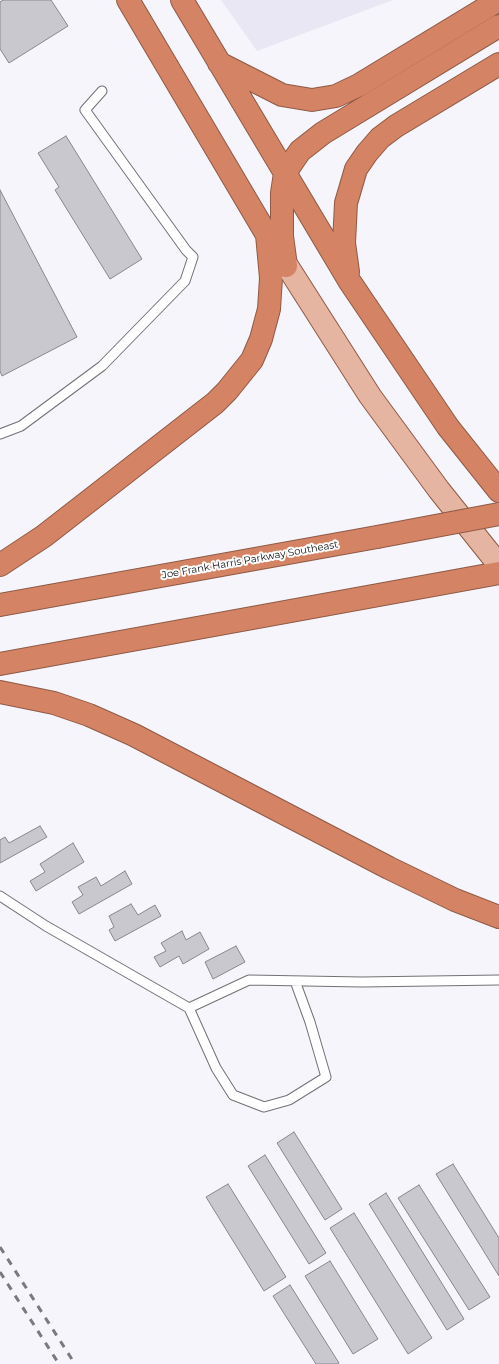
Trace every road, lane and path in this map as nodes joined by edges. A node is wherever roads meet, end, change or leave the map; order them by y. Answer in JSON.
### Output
{"nodes":[{"id":1,"x":128,"y":0,"type":"edge"},
{"id":2,"x":182,"y":0,"type":"edge"},
{"id":3,"x":499,"y":0,"type":"edge"},
{"id":4,"x":499,"y":26,"type":"edge"},
{"id":5,"x":219,"y":63,"type":"junction"},
{"id":6,"x":499,"y":64,"type":"edge"},
{"id":7,"x":102,"y":91,"type":"dead end"},
{"id":8,"x":285,"y":173,"type":"junction"},
{"id":9,"x":268,"y":235,"type":"junction"},
{"id":10,"x":286,"y":266,"type":"junction"},
{"id":11,"x":350,"y":282,"type":"junction"},
{"id":12,"x":0,"y":434,"type":"edge"},
{"id":13,"x":499,"y":492,"type":"edge"},
{"id":14,"x":499,"y":514,"type":"edge"},
{"id":15,"x":0,"y":564,"type":"edge"},
{"id":16,"x":499,"y":565,"type":"edge"},
{"id":17,"x":499,"y":573,"type":"edge"},
{"id":18,"x":0,"y":606,"type":"edge"},
{"id":19,"x":0,"y":664,"type":"edge"},
{"id":20,"x":0,"y":692,"type":"edge"},
{"id":21,"x":0,"y":896,"type":"edge"},
{"id":22,"x":499,"y":917,"type":"edge"},
{"id":23,"x":499,"y":980,"type":"edge"},
{"id":24,"x":295,"y":981,"type":"junction"},
{"id":25,"x":189,"y":1008,"type":"junction"}],
"edges":[{"from":1,"to":9,"type":"highway"},
{"from":2,"to":5,"type":"highway"},
{"from":3,"to":5,"type":"highway"},
{"from":4,"to":8,"type":"highway"},
{"from":5,"to":8,"type":"highway"},
{"from":6,"to":11,"type":"highway"},
{"from":7,"to":12,"type":"lane"},
{"from":8,"to":10,"type":"highway"},
{"from":8,"to":11,"type":"highway"},
{"from":9,"to":10,"type":"main road"},
{"from":9,"to":15,"type":"highway"},
{"from":10,"to":16,"type":"main road"},
{"from":11,"to":13,"type":"highway"},
{"from":14,"to":18,"type":"highway","name":"Joe Frank Harris Parkway Southeast","bridge":true},
{"from":17,"to":19,"type":"highway"},
{"from":20,"to":22,"type":"highway"},
{"from":21,"to":25,"type":"lane"},
{"from":23,"to":24,"type":"lane"},
{"from":24,"to":25,"type":"lane"},
{"from":24,"to":25,"type":"lane"}]}
